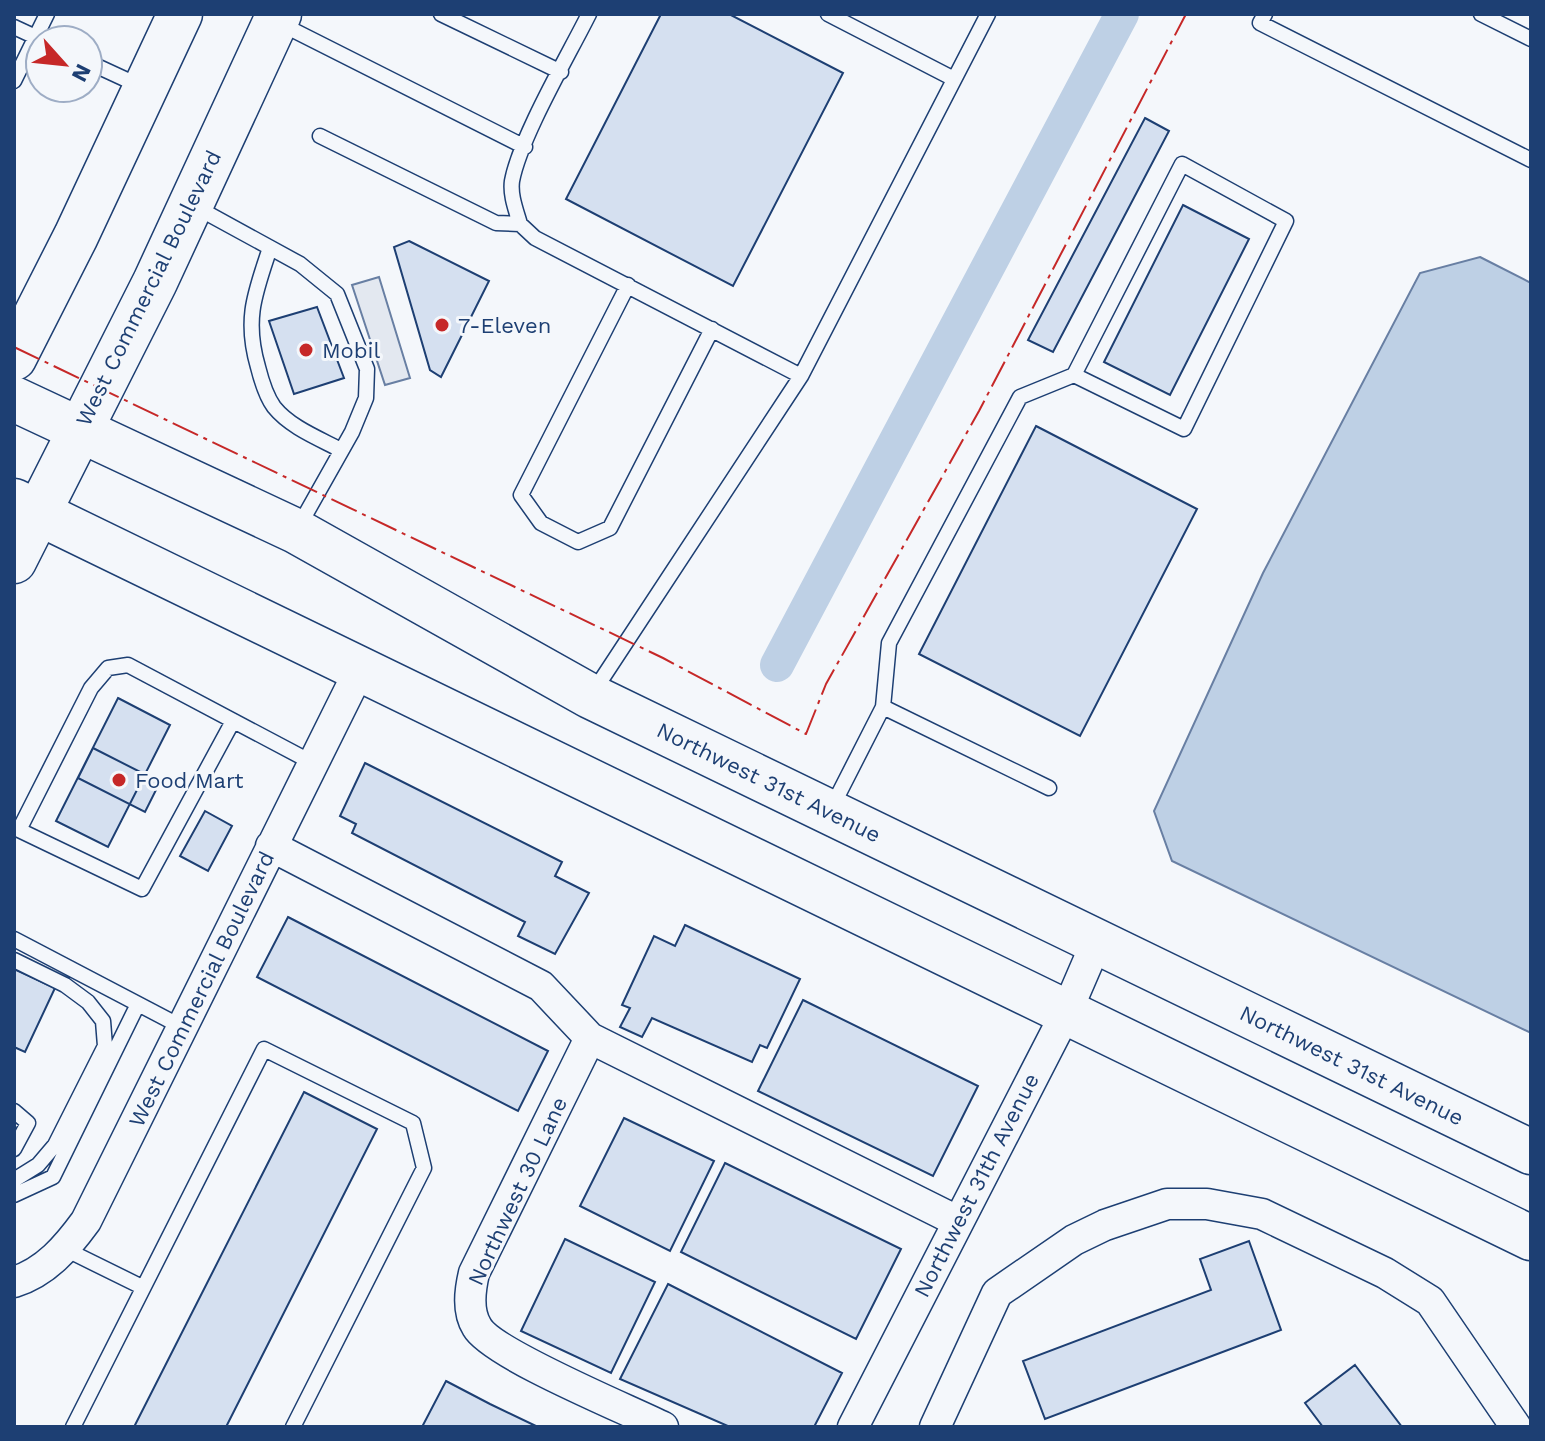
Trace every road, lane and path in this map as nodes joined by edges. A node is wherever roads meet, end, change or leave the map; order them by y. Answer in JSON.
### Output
{"nodes":[{"id":1,"x":180,"y":14,"type":"edge"},
{"id":2,"x":441,"y":14,"type":"edge"},
{"id":3,"x":589,"y":14,"type":"edge"},
{"id":4,"x":828,"y":14,"type":"edge"},
{"id":5,"x":988,"y":14,"type":"edge"},
{"id":6,"x":1265,"y":14,"type":"edge"},
{"id":7,"x":1481,"y":14,"type":"edge"},
{"id":8,"x":277,"y":18,"type":"edge"},
{"id":9,"x":1531,"y":39,"type":"edge"},
{"id":10,"x":104,"y":69,"type":"edge"},
{"id":11,"x":561,"y":72,"type":"junction"},
{"id":12,"x":954,"y":79,"type":"junction"},
{"id":13,"x":144,"y":88,"type":"junction"},
{"id":14,"x":320,"y":136,"type":"dead end"},
{"id":15,"x":525,"y":147,"type":"junction"},
{"id":16,"x":1531,"y":160,"type":"edge"},
{"id":17,"x":190,"y":204,"type":"junction"},
{"id":18,"x":520,"y":224,"type":"junction"},
{"id":19,"x":270,"y":248,"type":"junction"},
{"id":20,"x":628,"y":285,"type":"junction"},
{"id":21,"x":712,"y":329,"type":"junction"},
{"id":22,"x":14,"y":358,"type":"edge"},
{"id":23,"x":1074,"y":375,"type":"junction"},
{"id":24,"x":801,"y":376,"type":"junction"},
{"id":25,"x":14,"y":399,"type":"edge"},
{"id":26,"x":80,"y":429,"type":"junction"},
{"id":27,"x":341,"y":450,"type":"junction"},
{"id":28,"x":26,"y":507,"type":"edge"},
{"id":29,"x":296,"y":531,"type":"junction"},
{"id":30,"x":14,"y":561,"type":"edge"},
{"id":31,"x":359,"y":671,"type":"junction"},
{"id":32,"x":590,"y":696,"type":"junction"},
{"id":33,"x":883,"y":707,"type":"junction"},
{"id":34,"x":233,"y":721,"type":"junction"},
{"id":35,"x":313,"y":763,"type":"junction"},
{"id":36,"x":1049,"y":788,"type":"dead end"},
{"id":37,"x":830,"y":812,"type":"junction"},
{"id":38,"x":16,"y":830,"type":"edge"},
{"id":39,"x":271,"y":846,"type":"junction"},
{"id":40,"x":14,"y":939,"type":"edge"},
{"id":41,"x":1097,"y":941,"type":"junction"},
{"id":42,"x":14,"y":960,"type":"edge"},
{"id":43,"x":138,"y":1004,"type":"junction"},
{"id":44,"x":1066,"y":1013,"type":"junction"},
{"id":45,"x":182,"y":1027,"type":"junction"},
{"id":46,"x":590,"y":1038,"type":"junction"},
{"id":47,"x":14,"y":1111,"type":"edge"},
{"id":48,"x":14,"y":1149,"type":"edge"},
{"id":49,"x":1531,"y":1152,"type":"edge"},
{"id":50,"x":14,"y":1180,"type":"edge"},
{"id":51,"x":14,"y":1195,"type":"edge"},
{"id":52,"x":957,"y":1221,"type":"junction"},
{"id":53,"x":1531,"y":1238,"type":"edge"},
{"id":54,"x":65,"y":1249,"type":"junction"},
{"id":55,"x":14,"y":1282,"type":"edge"},
{"id":56,"x":142,"y":1287,"type":"junction"},
{"id":57,"x":73,"y":1427,"type":"edge"},
{"id":58,"x":293,"y":1427,"type":"edge"},
{"id":59,"x":663,"y":1427,"type":"edge"},
{"id":60,"x":853,"y":1427,"type":"edge"},
{"id":61,"x":935,"y":1427,"type":"edge"},
{"id":62,"x":1516,"y":1427,"type":"edge"}],
"edges":[{"from":1,"to":13,"type":"main road"},
{"from":2,"to":11,"type":"lane"},
{"from":3,"to":11,"type":"lane"},
{"from":4,"to":12,"type":"lane"},
{"from":5,"to":12,"type":"lane"},
{"from":6,"to":16,"type":"lane"},
{"from":7,"to":9,"type":"lane"},
{"from":8,"to":15,"type":"lane"},
{"from":8,"to":17,"type":"main road","name":"West Commercial Boulevard"},
{"from":10,"to":13,"type":"lane"},
{"from":11,"to":15,"type":"lane"},
{"from":12,"to":24,"type":"lane"},
{"from":13,"to":22,"type":"main road"},
{"from":14,"to":18,"type":"lane"},
{"from":15,"to":18,"type":"lane"},
{"from":17,"to":19,"type":"lane"},
{"from":17,"to":26,"type":"main road","name":"West Commercial Boulevard"},
{"from":18,"to":20,"type":"lane"},
{"from":19,"to":27,"type":"lane"},
{"from":19,"to":27,"type":"lane"},
{"from":20,"to":21,"type":"lane"},
{"from":20,"to":21,"type":"lane"},
{"from":21,"to":24,"type":"lane"},
{"from":23,"to":23,"type":"lane"},
{"from":23,"to":33,"type":"lane"},
{"from":24,"to":32,"type":"lane"},
{"from":25,"to":26,"type":"main road","name":"Northwest 31st Avenue"},
{"from":26,"to":28,"type":"main road","name":"West Commercial Boulevard"},
{"from":26,"to":29,"type":"main road","name":"Northwest 31st Avenue"},
{"from":27,"to":29,"type":"lane"},
{"from":28,"to":30,"type":"main road","name":"West Commercial Boulevard"},
{"from":28,"to":31,"type":"main road"},
{"from":29,"to":32,"type":"main road","name":"Northwest 31st Avenue"},
{"from":31,"to":35,"type":"street","name":"West Commercial Boulevard"},
{"from":31,"to":44,"type":"main road"},
{"from":32,"to":37,"type":"main road","name":"Northwest 31st Avenue"},
{"from":33,"to":36,"type":"lane"},
{"from":33,"to":37,"type":"lane"},
{"from":34,"to":35,"type":"lane"},
{"from":34,"to":38,"type":"lane"},
{"from":34,"to":38,"type":"lane"},
{"from":35,"to":39,"type":"street","name":"West Commercial Boulevard"},
{"from":37,"to":41,"type":"main road","name":"Northwest 31st Avenue"},
{"from":39,"to":45,"type":"street","name":"West Commercial Boulevard"},
{"from":39,"to":46,"type":"street"},
{"from":40,"to":43,"type":"lane"},
{"from":41,"to":44,"type":"street","name":"Northwest 31th Avenue"},
{"from":41,"to":49,"type":"main road","name":"Northwest 31st Avenue"},
{"from":42,"to":50,"type":"lane"},
{"from":43,"to":45,"type":"lane"},
{"from":43,"to":51,"type":"lane"},
{"from":44,"to":52,"type":"street","name":"Northwest 31th Avenue"},
{"from":44,"to":53,"type":"main road"},
{"from":45,"to":54,"type":"street","name":"West Commercial Boulevard"},
{"from":46,"to":52,"type":"street"},
{"from":46,"to":59,"type":"street","name":"Northwest 30 Lane"},
{"from":47,"to":48,"type":"lane"},
{"from":52,"to":60,"type":"street","name":"Northwest 31th Avenue"},
{"from":54,"to":55,"type":"street","name":"West Commercial Boulevard"},
{"from":54,"to":56,"type":"lane"},
{"from":56,"to":57,"type":"lane"},
{"from":56,"to":58,"type":"lane"},
{"from":61,"to":62,"type":"street"}]}
